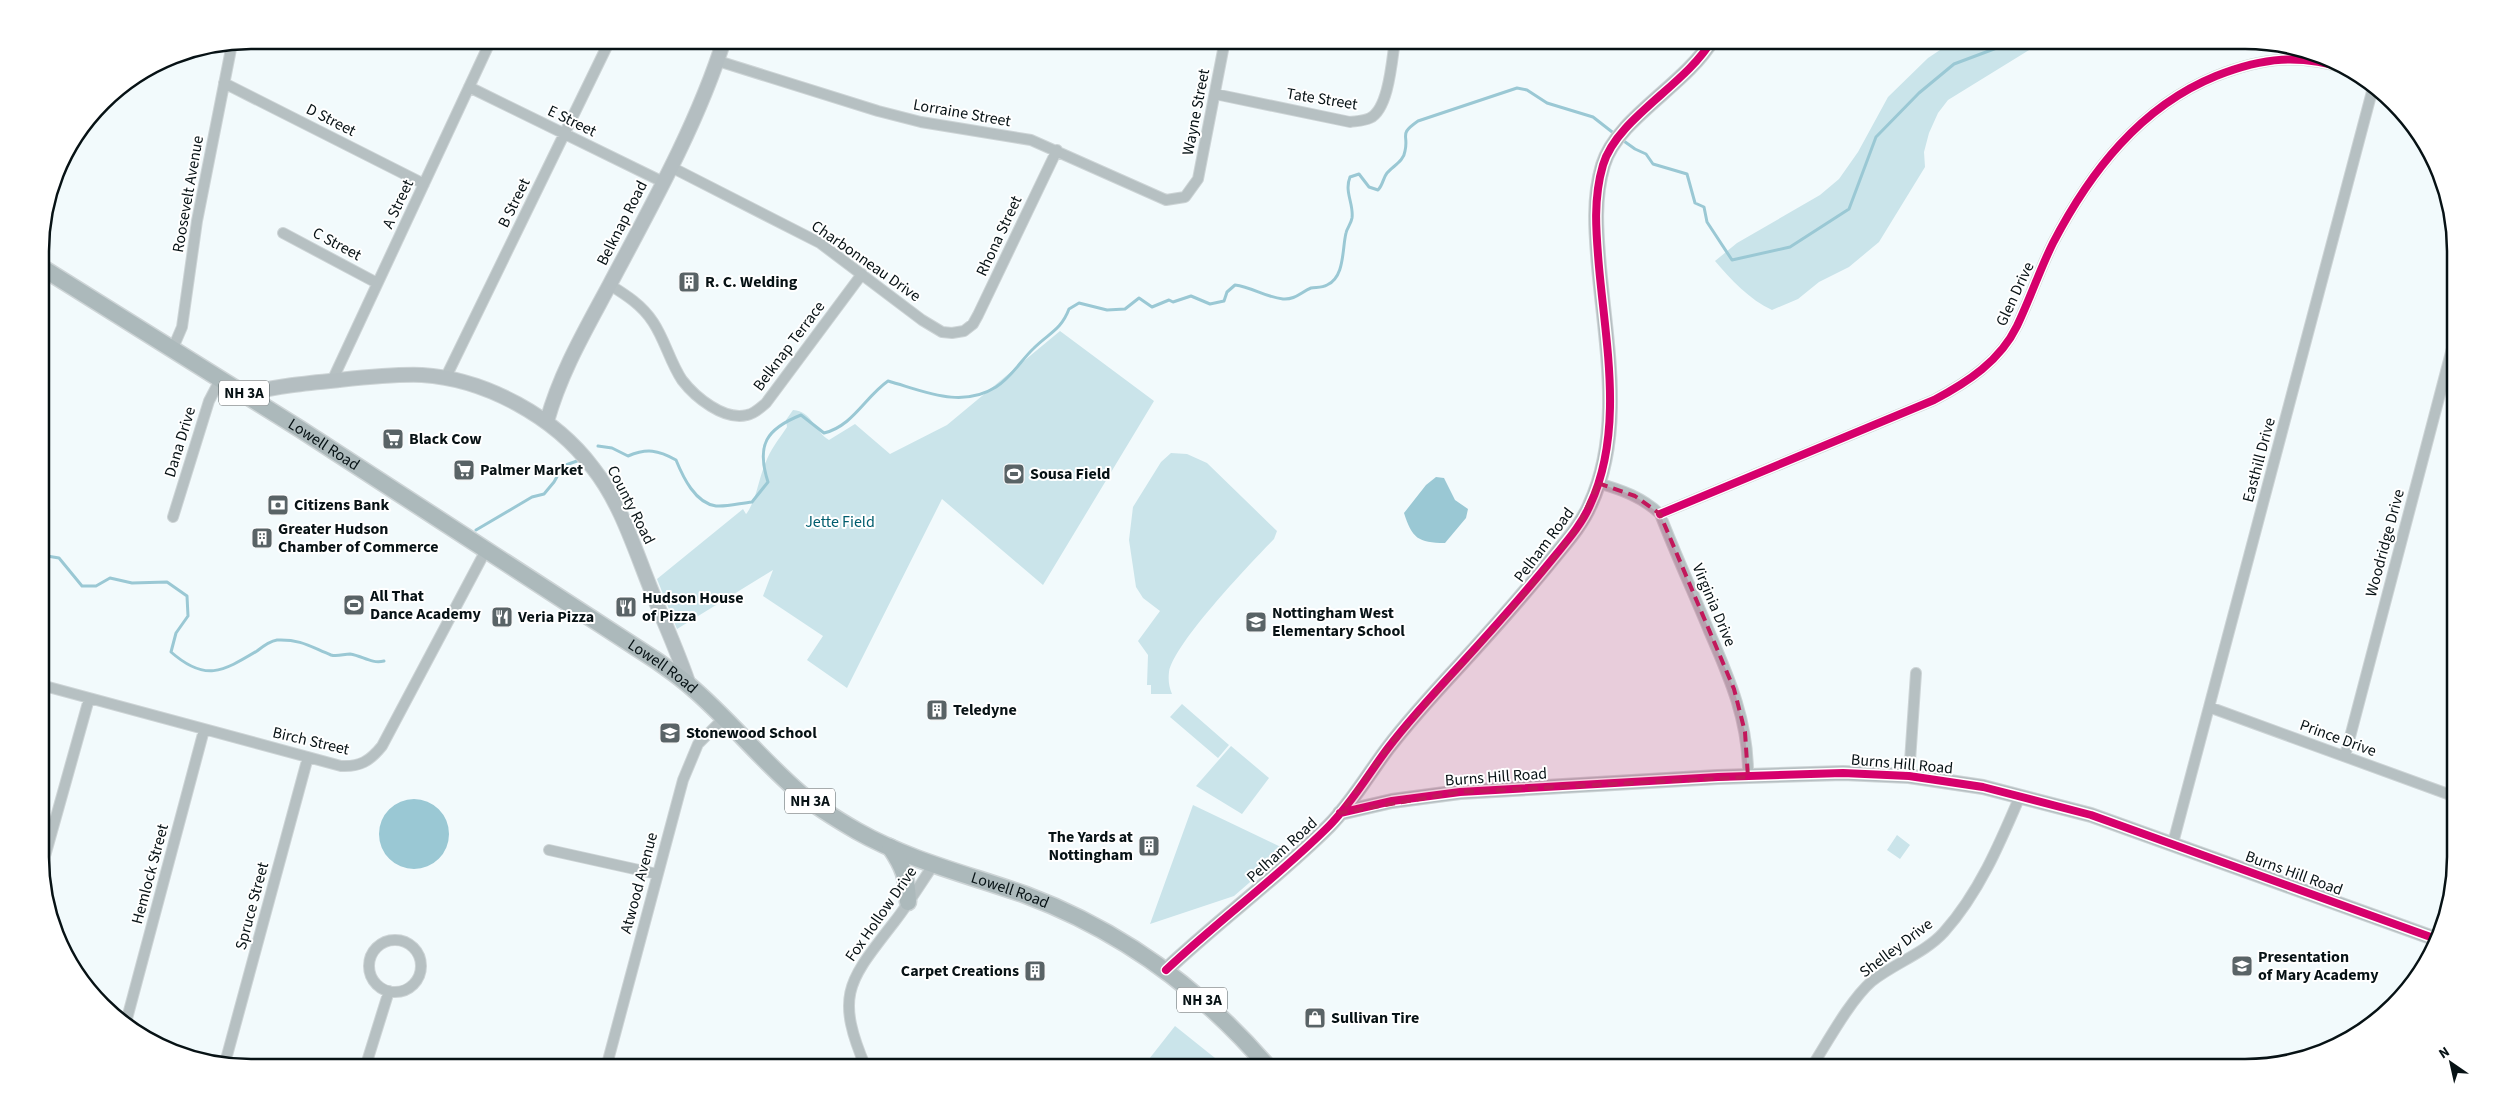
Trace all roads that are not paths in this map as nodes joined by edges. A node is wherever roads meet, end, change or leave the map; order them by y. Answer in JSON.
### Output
{"nodes":[{"id":1,"x":487,"y":49,"type":"edge"},
{"id":2,"x":606,"y":49,"type":"edge"},
{"id":3,"x":721,"y":49,"type":"edge"},
{"id":4,"x":1223,"y":49,"type":"edge"},
{"id":5,"x":1393,"y":49,"type":"edge"},
{"id":6,"x":1706,"y":49,"type":"edge"},
{"id":7,"x":231,"y":50,"type":"edge"},
{"id":8,"x":2312,"y":60,"type":"edge"},
{"id":9,"x":718,"y":61,"type":"junction"},
{"id":10,"x":224,"y":83,"type":"junction"},
{"id":11,"x":468,"y":87,"type":"junction"},
{"id":12,"x":1215,"y":94,"type":"junction"},
{"id":13,"x":2371,"y":94,"type":"edge"},
{"id":14,"x":564,"y":134,"type":"junction"},
{"id":15,"x":1056,"y":150,"type":"junction"},
{"id":16,"x":671,"y":167,"type":"junction"},
{"id":17,"x":662,"y":182,"type":"junction"},
{"id":18,"x":424,"y":184,"type":"junction"},
{"id":19,"x":1192,"y":189,"type":"joint"},
{"id":20,"x":283,"y":233,"type":"dead end"},
{"id":21,"x":49,"y":272,"type":"edge"},
{"id":22,"x":862,"y":274,"type":"junction"},
{"id":23,"x":378,"y":283,"type":"junction"},
{"id":24,"x":610,"y":285,"type":"junction"},
{"id":25,"x":964,"y":331,"type":"joint"},
{"id":26,"x":173,"y":348,"type":"junction"},
{"id":27,"x":2447,"y":364,"type":"edge"},
{"id":28,"x":221,"y":378,"type":"junction"},
{"id":29,"x":445,"y":379,"type":"junction"},
{"id":30,"x":332,"y":380,"type":"junction"},
{"id":31,"x":246,"y":394,"type":"junction"},
{"id":32,"x":546,"y":421,"type":"junction"},
{"id":33,"x":1598,"y":484,"type":"junction"},
{"id":34,"x":1660,"y":514,"type":"junction"},
{"id":35,"x":173,"y":517,"type":"dead end"},
{"id":36,"x":486,"y":550,"type":"junction"},
{"id":37,"x":1916,"y":673,"type":"dead end"},
{"id":38,"x":689,"y":685,"type":"junction"},
{"id":39,"x":49,"y":686,"type":"edge"},
{"id":40,"x":89,"y":699,"type":"junction"},
{"id":41,"x":2209,"y":707,"type":"junction"},
{"id":42,"x":724,"y":718,"type":"junction"},
{"id":43,"x":204,"y":730,"type":"junction"},
{"id":44,"x":2345,"y":756,"type":"junction"},
{"id":45,"x":308,"y":757,"type":"junction"},
{"id":46,"x":1909,"y":776,"type":"junction"},
{"id":47,"x":1748,"y":777,"type":"junction"},
{"id":48,"x":2447,"y":794,"type":"edge"},
{"id":49,"x":2020,"y":796,"type":"junction"},
{"id":50,"x":1340,"y":813,"type":"junction"},
{"id":51,"x":49,"y":842,"type":"edge"},
{"id":52,"x":2173,"y":843,"type":"junction"},
{"id":53,"x":890,"y":847,"type":"junction"},
{"id":54,"x":549,"y":850,"type":"dead end"},
{"id":55,"x":934,"y":864,"type":"junction"},
{"id":56,"x":657,"y":874,"type":"junction"},
{"id":57,"x":908,"y":902,"type":"junction"},
{"id":58,"x":2431,"y":937,"type":"edge"},
{"id":59,"x":1166,"y":970,"type":"junction"},
{"id":60,"x":389,"y":991,"type":"junction"},
{"id":61,"x":128,"y":1017,"type":"edge"},
{"id":62,"x":226,"y":1058,"type":"edge"},
{"id":63,"x":368,"y":1059,"type":"edge"},
{"id":64,"x":608,"y":1059,"type":"edge"},
{"id":65,"x":863,"y":1059,"type":"edge"},
{"id":66,"x":1262,"y":1059,"type":"edge"},
{"id":67,"x":1816,"y":1059,"type":"edge"}],
"edges":[{"from":1,"to":11,"type":"street","name":"A Street"},
{"from":2,"to":14,"type":"street","name":"B Street"},
{"from":3,"to":9,"type":"street","name":"Belknap Road"},
{"from":4,"to":12,"type":"street","name":"Wayne Street"},
{"from":5,"to":12,"type":"street","name":"Tate Street"},
{"from":6,"to":33,"type":"street","name":"Pelham Road"},
{"from":7,"to":10,"type":"street","name":"Roosevelt Avenue"},
{"from":8,"to":34,"type":"street","name":"Glen Drive"},
{"from":9,"to":15,"type":"street","name":"Lorraine Street"},
{"from":9,"to":16,"type":"street","name":"Belknap Road"},
{"from":10,"to":18,"type":"street","name":"D Street"},
{"from":10,"to":26,"type":"street","name":"Roosevelt Avenue"},
{"from":11,"to":14,"type":"street","name":"E Street"},
{"from":11,"to":18,"type":"street","name":"A Street"},
{"from":12,"to":19,"type":"street","name":"Wayne Street"},
{"from":13,"to":41,"type":"street","name":"Easthill Drive"},
{"from":14,"to":17,"type":"street","name":"E Street"},
{"from":14,"to":29,"type":"street","name":"B Street"},
{"from":15,"to":19,"type":"street","name":"Lorraine Street"},
{"from":15,"to":25,"type":"street","name":"Rhona Street"},
{"from":16,"to":17,"type":"street","name":"Belknap Road"},
{"from":16,"to":22,"type":"street","name":"Charbonneau Drive"},
{"from":17,"to":24,"type":"street","name":"Belknap Road"},
{"from":18,"to":23,"type":"street","name":"A Street"},
{"from":20,"to":23,"type":"street","name":"C Street"},
{"from":21,"to":26,"type":"main road","name":"Lowell Road","number":"NH 3A"},
{"from":22,"to":24,"type":"street","name":"Belknap Terrace"},
{"from":22,"to":25,"type":"street","name":"Charbonneau Drive"},
{"from":23,"to":30,"type":"street","name":"A Street"},
{"from":24,"to":32,"type":"street","name":"Belknap Road"},
{"from":26,"to":28,"type":"main road","name":"Lowell Road","number":"NH 3A"},
{"from":27,"to":44,"type":"street","name":"Woodridge Drive"},
{"from":28,"to":31,"type":"main road","name":"Lowell Road","number":"NH 3A"},
{"from":28,"to":35,"type":"street","name":"Dana Drive"},
{"from":29,"to":30,"type":"street","name":"County Road"},
{"from":29,"to":32,"type":"street","name":"County Road"},
{"from":30,"to":31,"type":"street","name":"County Road"},
{"from":31,"to":36,"type":"main road","name":"Lowell Road","number":"NH 3A"},
{"from":32,"to":38,"type":"street","name":"County Road"},
{"from":33,"to":34,"type":"street","name":"Virginia Drive"},
{"from":33,"to":50,"type":"street","name":"Pelham Road"},
{"from":34,"to":47,"type":"street","name":"Virginia Drive"},
{"from":36,"to":38,"type":"main road","name":"Lowell Road","number":"NH 3A"},
{"from":36,"to":45,"type":"street","name":"Birch Street"},
{"from":37,"to":46,"type":"street"},
{"from":38,"to":42,"type":"main road","name":"Lowell Road","number":"NH 3A"},
{"from":39,"to":40,"type":"street","name":"Birch Street"},
{"from":40,"to":43,"type":"street","name":"Birch Street"},
{"from":40,"to":51,"type":"street"},
{"from":41,"to":44,"type":"street","name":"Prince Drive"},
{"from":41,"to":52,"type":"street","name":"Easthill Drive"},
{"from":42,"to":53,"type":"main road","name":"Lowell Road","number":"NH 3A"},
{"from":42,"to":56,"type":"street","name":"Atwood Avenue"},
{"from":43,"to":45,"type":"street","name":"Birch Street"},
{"from":43,"to":61,"type":"street","name":"Hemlock Street"},
{"from":44,"to":48,"type":"street","name":"Prince Drive"},
{"from":45,"to":62,"type":"street","name":"Spruce Street"},
{"from":46,"to":47,"type":"street","name":"Burns Hill Road"},
{"from":46,"to":49,"type":"street","name":"Burns Hill Road"},
{"from":47,"to":50,"type":"street","name":"Burns Hill Road"},
{"from":49,"to":52,"type":"street","name":"Burns Hill Road"},
{"from":49,"to":67,"type":"street","name":"Shelley Drive"},
{"from":50,"to":59,"type":"street","name":"Pelham Road"},
{"from":52,"to":58,"type":"street","name":"Burns Hill Road"},
{"from":53,"to":55,"type":"main road","name":"Lowell Road","number":"NH 3A"},
{"from":53,"to":57,"type":"main road"},
{"from":54,"to":56,"type":"street"},
{"from":55,"to":57,"type":"street","name":"Fox Hollow Drive"},
{"from":55,"to":59,"type":"main road","name":"Lowell Road","number":"NH 3A"},
{"from":56,"to":64,"type":"street","name":"Atwood Avenue"},
{"from":57,"to":65,"type":"street","name":"Fox Hollow Drive"},
{"from":59,"to":66,"type":"main road","name":"Lowell Road","number":"NH 3A"},
{"from":60,"to":60,"type":"street"},
{"from":60,"to":63,"type":"street"}]}
